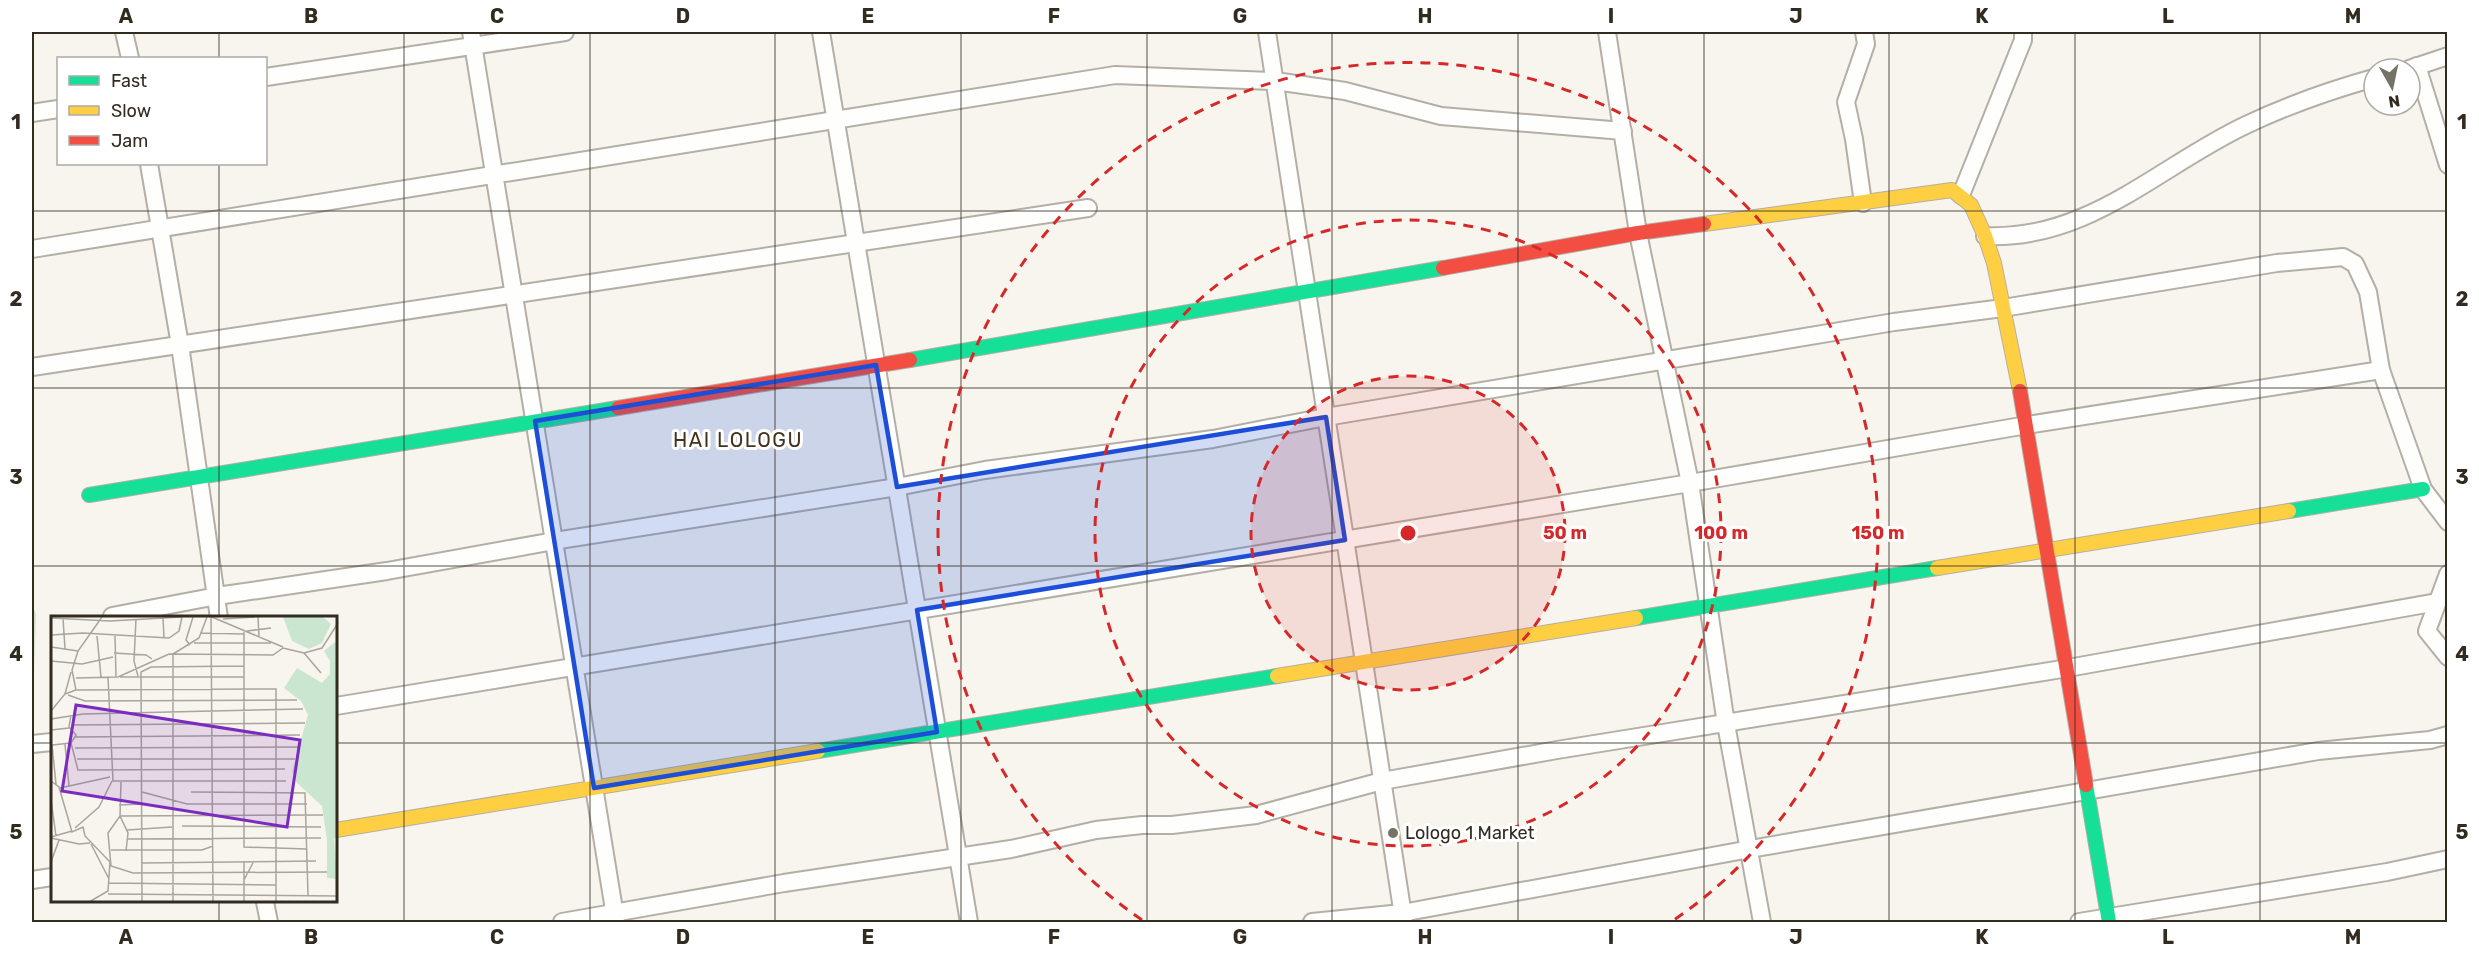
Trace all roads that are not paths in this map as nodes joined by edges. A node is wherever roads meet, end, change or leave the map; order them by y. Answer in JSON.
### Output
{"nodes":[{"id":1,"x":124,"y":32,"type":"edge"},
{"id":2,"x":565,"y":32,"type":"edge"},
{"id":3,"x":821,"y":32,"type":"edge"},
{"id":4,"x":1267,"y":32,"type":"edge"},
{"id":5,"x":1607,"y":32,"type":"edge"},
{"id":6,"x":1864,"y":32,"type":"edge"},
{"id":7,"x":2023,"y":32,"type":"edge"},
{"id":8,"x":472,"y":38,"type":"edge"},
{"id":9,"x":2448,"y":56,"type":"edge"},
{"id":10,"x":130,"y":57,"type":"edge"},
{"id":11,"x":2422,"y":65,"type":"edge"},
{"id":12,"x":267,"y":77,"type":"edge"},
{"id":13,"x":1275,"y":81,"type":"junction"},
{"id":14,"x":2362,"y":82,"type":"edge"},
{"id":15,"x":2422,"y":93,"type":"edge"},
{"id":16,"x":57,"y":109,"type":"edge"},
{"id":17,"x":32,"y":113,"type":"edge"},
{"id":18,"x":836,"y":119,"type":"junction"},
{"id":19,"x":1623,"y":131,"type":"junction"},
{"id":20,"x":149,"y":165,"type":"edge"},
{"id":21,"x":2448,"y":165,"type":"edge"},
{"id":22,"x":495,"y":175,"type":"junction"},
{"id":23,"x":1961,"y":195,"type":"junction"},
{"id":24,"x":1863,"y":202,"type":"junction"},
{"id":25,"x":1088,"y":208,"type":"dead end"},
{"id":26,"x":160,"y":228,"type":"junction"},
{"id":27,"x":1638,"y":233,"type":"junction"},
{"id":28,"x":1985,"y":236,"type":"junction"},
{"id":29,"x":856,"y":243,"type":"junction"},
{"id":30,"x":32,"y":249,"type":"edge"},
{"id":31,"x":1307,"y":291,"type":"junction"},
{"id":32,"x":514,"y":294,"type":"junction"},
{"id":33,"x":2003,"y":308,"type":"junction"},
{"id":34,"x":180,"y":345,"type":"junction"},
{"id":35,"x":1664,"y":360,"type":"junction"},
{"id":36,"x":876,"y":365,"type":"junction"},
{"id":37,"x":32,"y":367,"type":"edge"},
{"id":38,"x":2381,"y":370,"type":"junction"},
{"id":39,"x":1326,"y":417,"type":"junction"},
{"id":40,"x":535,"y":421,"type":"junction"},
{"id":41,"x":2027,"y":425,"type":"junction"},
{"id":42,"x":199,"y":477,"type":"junction"},
{"id":43,"x":1690,"y":483,"type":"junction"},
{"id":44,"x":897,"y":487,"type":"junction"},
{"id":45,"x":2423,"y":489,"type":"junction"},
{"id":46,"x":89,"y":495,"type":"dead end"},
{"id":47,"x":2448,"y":522,"type":"edge"},
{"id":48,"x":1345,"y":540,"type":"junction"},
{"id":49,"x":554,"y":541,"type":"junction"},
{"id":50,"x":2047,"y":550,"type":"junction"},
{"id":51,"x":2448,"y":574,"type":"edge"},
{"id":52,"x":217,"y":596,"type":"junction"},
{"id":53,"x":2437,"y":602,"type":"junction"},
{"id":54,"x":1707,"y":606,"type":"junction"},
{"id":55,"x":917,"y":610,"type":"junction"},
{"id":56,"x":112,"y":615,"type":"dead end"},
{"id":57,"x":219,"y":616,"type":"edge"},
{"id":58,"x":2448,"y":657,"type":"edge"},
{"id":59,"x":1364,"y":662,"type":"junction"},
{"id":60,"x":574,"y":666,"type":"junction"},
{"id":61,"x":2068,"y":668,"type":"junction"},
{"id":62,"x":338,"y":706,"type":"edge"},
{"id":63,"x":1726,"y":724,"type":"junction"},
{"id":64,"x":938,"y":732,"type":"junction"},
{"id":65,"x":2448,"y":735,"type":"edge"},
{"id":66,"x":51,"y":742,"type":"edge"},
{"id":67,"x":32,"y":744,"type":"edge"},
{"id":68,"x":1382,"y":781,"type":"junction"},
{"id":69,"x":594,"y":788,"type":"junction"},
{"id":70,"x":2087,"y":790,"type":"junction"},
{"id":71,"x":338,"y":830,"type":"edge"},
{"id":72,"x":1750,"y":849,"type":"junction"},
{"id":73,"x":956,"y":856,"type":"junction"},
{"id":74,"x":2448,"y":859,"type":"edge"},
{"id":75,"x":51,"y":877,"type":"edge"},
{"id":76,"x":32,"y":880,"type":"edge"},
{"id":77,"x":266,"y":903,"type":"edge"},
{"id":78,"x":615,"y":918,"type":"edge"},
{"id":79,"x":1403,"y":918,"type":"edge"},
{"id":80,"x":2109,"y":920,"type":"edge"},
{"id":81,"x":269,"y":922,"type":"edge"},
{"id":82,"x":562,"y":922,"type":"edge"},
{"id":83,"x":969,"y":922,"type":"edge"},
{"id":84,"x":1312,"y":922,"type":"edge"},
{"id":85,"x":1762,"y":922,"type":"edge"},
{"id":86,"x":2079,"y":922,"type":"edge"}],
"edges":[{"from":1,"to":10,"type":"street"},
{"from":2,"to":8,"type":"street"},
{"from":3,"to":18,"type":"street"},
{"from":4,"to":13,"type":"street"},
{"from":5,"to":19,"type":"street"},
{"from":6,"to":24,"type":"street"},
{"from":7,"to":23,"type":"street"},
{"from":8,"to":12,"type":"street"},
{"from":8,"to":22,"type":"street"},
{"from":9,"to":11,"type":"street"},
{"from":13,"to":18,"type":"street"},
{"from":13,"to":19,"type":"street"},
{"from":13,"to":31,"type":"street"},
{"from":14,"to":28,"type":"street"},
{"from":15,"to":21,"type":"street"},
{"from":16,"to":17,"type":"street"},
{"from":18,"to":22,"type":"street"},
{"from":18,"to":29,"type":"street"},
{"from":19,"to":27,"type":"street"},
{"from":20,"to":26,"type":"street"},
{"from":22,"to":26,"type":"street"},
{"from":22,"to":32,"type":"street"},
{"from":23,"to":24,"type":"street"},
{"from":23,"to":28,"type":"street"},
{"from":24,"to":27,"type":"street"},
{"from":25,"to":29,"type":"street"},
{"from":26,"to":30,"type":"street"},
{"from":26,"to":34,"type":"street"},
{"from":27,"to":31,"type":"street"},
{"from":27,"to":35,"type":"street"},
{"from":28,"to":33,"type":"street"},
{"from":29,"to":32,"type":"street"},
{"from":29,"to":36,"type":"street"},
{"from":31,"to":36,"type":"street"},
{"from":31,"to":39,"type":"street"},
{"from":32,"to":34,"type":"street"},
{"from":32,"to":40,"type":"street"},
{"from":33,"to":35,"type":"street"},
{"from":33,"to":38,"type":"street"},
{"from":33,"to":41,"type":"street"},
{"from":34,"to":37,"type":"street"},
{"from":34,"to":42,"type":"street"},
{"from":35,"to":39,"type":"street"},
{"from":35,"to":43,"type":"street"},
{"from":36,"to":40,"type":"street"},
{"from":36,"to":44,"type":"street"},
{"from":38,"to":41,"type":"street"},
{"from":38,"to":45,"type":"street"},
{"from":39,"to":44,"type":"street"},
{"from":39,"to":48,"type":"street"},
{"from":40,"to":42,"type":"street"},
{"from":40,"to":49,"type":"street"},
{"from":41,"to":43,"type":"street"},
{"from":41,"to":50,"type":"street"},
{"from":42,"to":46,"type":"street"},
{"from":42,"to":52,"type":"street"},
{"from":43,"to":48,"type":"street"},
{"from":43,"to":54,"type":"street"},
{"from":44,"to":49,"type":"street"},
{"from":44,"to":55,"type":"street"},
{"from":45,"to":47,"type":"street"},
{"from":45,"to":50,"type":"street"},
{"from":48,"to":55,"type":"street"},
{"from":48,"to":59,"type":"street"},
{"from":49,"to":52,"type":"street"},
{"from":49,"to":60,"type":"street"},
{"from":50,"to":54,"type":"street"},
{"from":50,"to":61,"type":"street"},
{"from":51,"to":53,"type":"street"},
{"from":52,"to":56,"type":"street"},
{"from":52,"to":57,"type":"street"},
{"from":53,"to":58,"type":"street"},
{"from":53,"to":61,"type":"street"},
{"from":54,"to":59,"type":"street"},
{"from":54,"to":63,"type":"street"},
{"from":55,"to":60,"type":"street"},
{"from":55,"to":64,"type":"street"},
{"from":59,"to":64,"type":"street"},
{"from":59,"to":68,"type":"street"},
{"from":60,"to":62,"type":"street"},
{"from":60,"to":69,"type":"street"},
{"from":61,"to":63,"type":"street"},
{"from":61,"to":70,"type":"street"},
{"from":63,"to":68,"type":"street"},
{"from":63,"to":72,"type":"street"},
{"from":64,"to":69,"type":"street"},
{"from":64,"to":73,"type":"street"},
{"from":65,"to":70,"type":"street"},
{"from":66,"to":67,"type":"street"},
{"from":68,"to":73,"type":"street"},
{"from":68,"to":79,"type":"street"},
{"from":69,"to":71,"type":"street"},
{"from":69,"to":78,"type":"street"},
{"from":70,"to":72,"type":"street"},
{"from":70,"to":80,"type":"street"},
{"from":72,"to":79,"type":"street"},
{"from":72,"to":85,"type":"street"},
{"from":73,"to":78,"type":"street"},
{"from":73,"to":83,"type":"street"},
{"from":74,"to":80,"type":"street"},
{"from":75,"to":76,"type":"street"},
{"from":77,"to":81,"type":"street"},
{"from":78,"to":82,"type":"street"},
{"from":79,"to":84,"type":"street"},
{"from":80,"to":86,"type":"street"}]}
